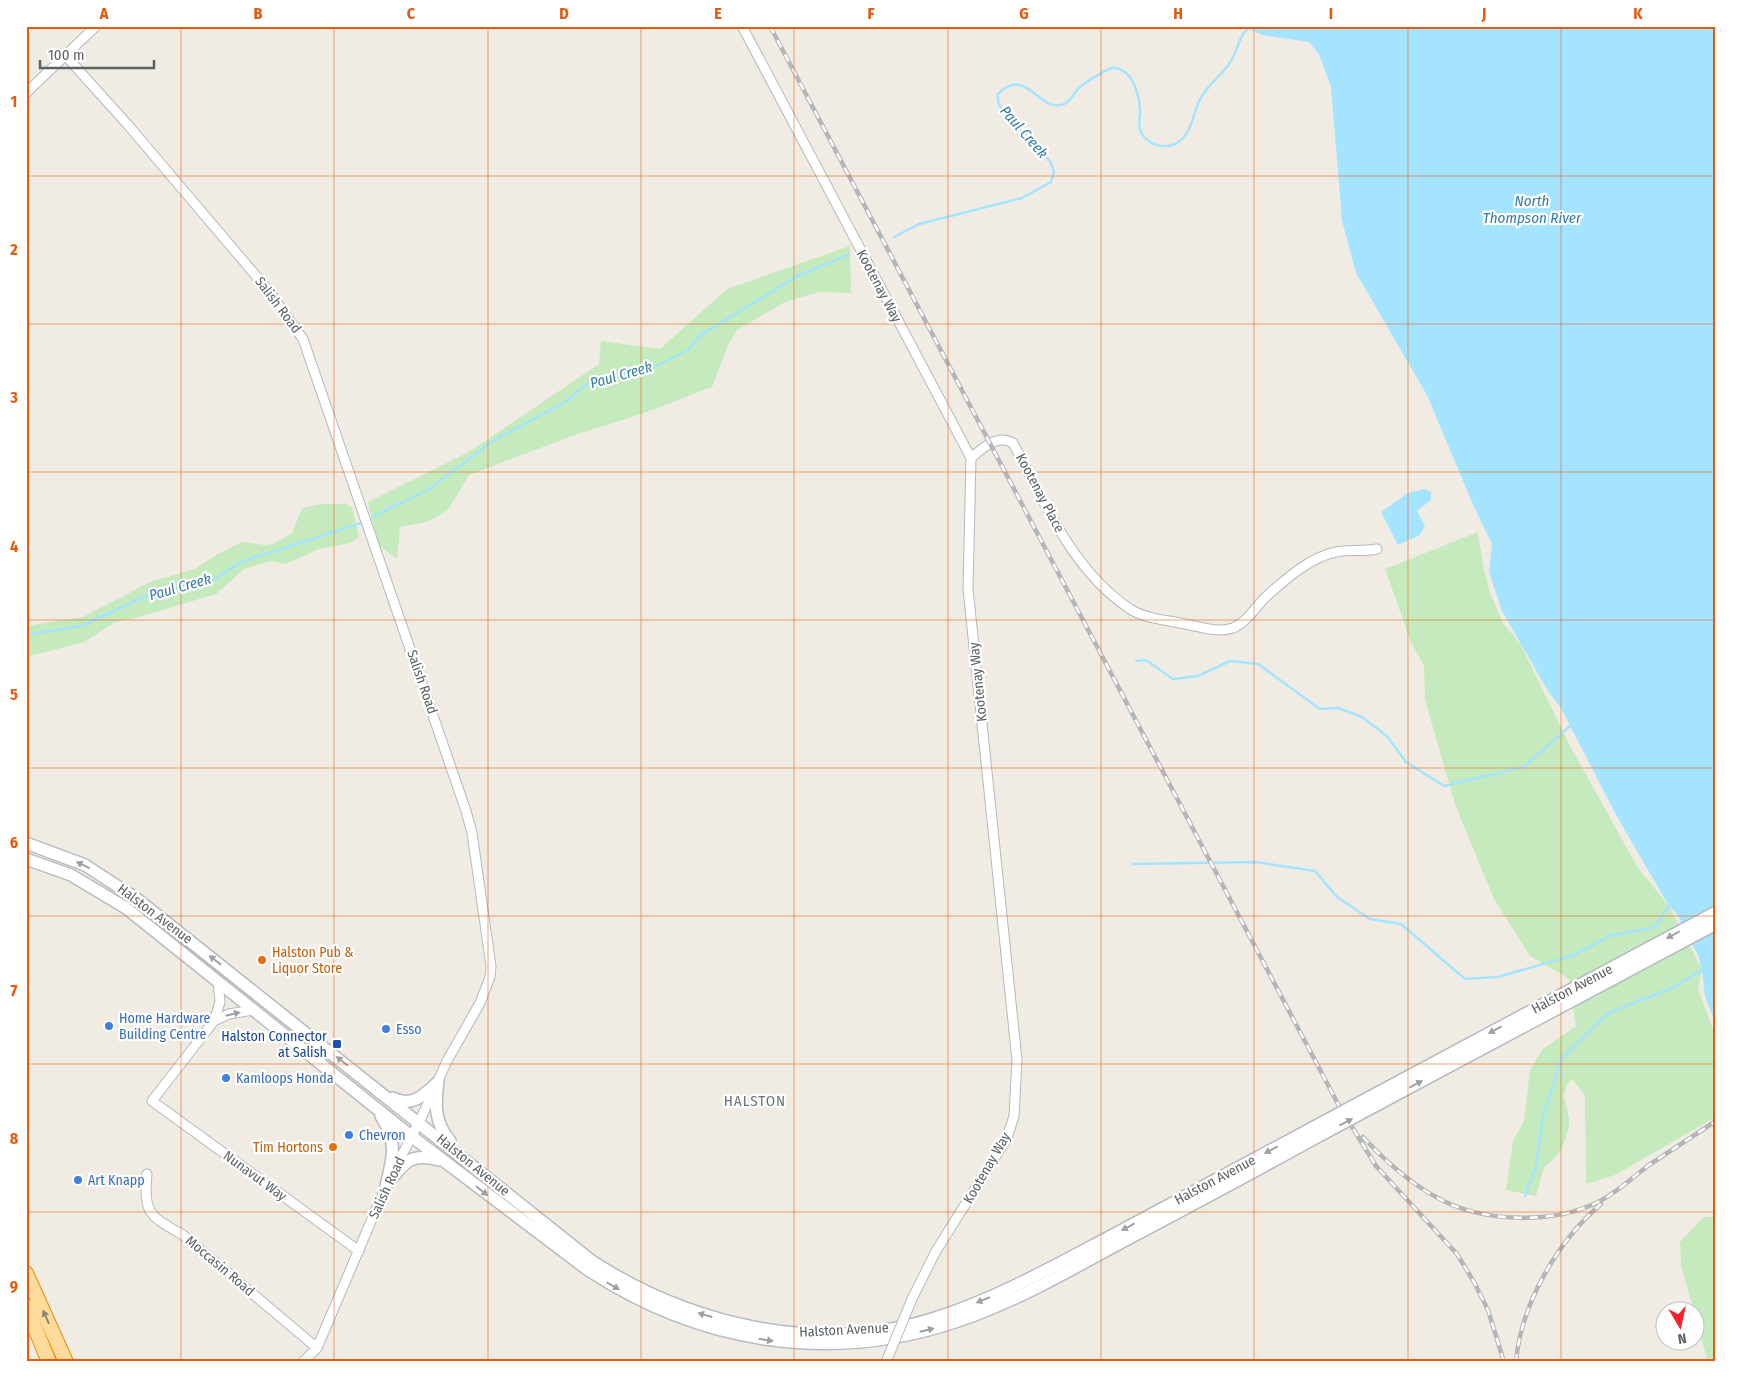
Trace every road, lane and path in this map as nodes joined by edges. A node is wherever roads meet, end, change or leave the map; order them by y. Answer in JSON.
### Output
{"nodes":[{"id":1,"x":96,"y":26,"type":"edge"},
{"id":2,"x":742,"y":26,"type":"edge"},
{"id":3,"x":64,"y":55,"type":"junction"},
{"id":4,"x":26,"y":93,"type":"edge"},
{"id":5,"x":971,"y":458,"type":"junction"},
{"id":6,"x":1377,"y":549,"type":"dead end"},
{"id":7,"x":26,"y":844,"type":"edge"},
{"id":8,"x":26,"y":859,"type":"edge"},
{"id":9,"x":1716,"y":912,"type":"edge"},
{"id":10,"x":1716,"y":924,"type":"edge"},
{"id":11,"x":218,"y":982,"type":"junction"},
{"id":12,"x":254,"y":1010,"type":"junction"},
{"id":13,"x":1541,"y":1012,"type":"junction"},
{"id":14,"x":214,"y":1020,"type":"junction"},
{"id":15,"x":438,"y":1082,"type":"junction"},
{"id":16,"x":380,"y":1091,"type":"junction"},
{"id":17,"x":375,"y":1107,"type":"junction"},
{"id":18,"x":419,"y":1122,"type":"junction"},
{"id":19,"x":1317,"y":1132,"type":"junction"},
{"id":20,"x":411,"y":1136,"type":"junction"},
{"id":21,"x":464,"y":1157,"type":"junction"},
{"id":22,"x":443,"y":1161,"type":"junction"},
{"id":23,"x":147,"y":1174,"type":"dead end"},
{"id":24,"x":386,"y":1186,"type":"junction"},
{"id":25,"x":359,"y":1251,"type":"junction"},
{"id":26,"x":26,"y":1273,"type":"edge"},
{"id":27,"x":26,"y":1306,"type":"edge"},
{"id":28,"x":317,"y":1348,"type":"junction"},
{"id":29,"x":49,"y":1362,"type":"edge"},
{"id":30,"x":66,"y":1362,"type":"edge"},
{"id":31,"x":303,"y":1362,"type":"edge"},
{"id":32,"x":886,"y":1362,"type":"edge"}],
"edges":[{"from":1,"to":3,"type":"street"},
{"from":2,"to":5,"type":"street","name":"Kootenay Way"},
{"from":3,"to":4,"type":"street"},
{"from":3,"to":15,"type":"street","name":"Salish Road"},
{"from":5,"to":6,"type":"street","name":"Kootenay Place"},
{"from":5,"to":32,"type":"street","name":"Kootenay Way","bridge":true},
{"from":16,"to":7,"type":"main road","name":"Halston Avenue","one_way":true},
{"from":8,"to":11,"type":"main road","name":"Halston Avenue"},
{"from":9,"to":13,"type":"main road","name":"Halston Avenue","one_way":true},
{"from":10,"to":13,"type":"main road","name":"Halston Avenue"},
{"from":11,"to":12,"type":"main road","name":"Halston Avenue"},
{"from":11,"to":14,"type":"street"},
{"from":14,"to":12,"type":"street","one_way":true},
{"from":12,"to":17,"type":"main road","name":"Halston Avenue"},
{"from":13,"to":19,"type":"main road","name":"Halston Avenue","bridge":true},
{"from":14,"to":25,"type":"street","name":"Nunavut Way"},
{"from":15,"to":16,"type":"main road"},
{"from":15,"to":18,"type":"street","name":"Salish Road"},
{"from":15,"to":21,"type":"main road"},
{"from":16,"to":18,"type":"main road","name":"Halston Avenue"},
{"from":17,"to":20,"type":"main road","name":"Halston Avenue"},
{"from":17,"to":24,"type":"main road"},
{"from":18,"to":20,"type":"street","name":"Salish Road"},
{"from":18,"to":21,"type":"main road","name":"Halston Avenue"},
{"from":19,"to":21,"type":"main road","name":"Halston Avenue","one_way":true},
{"from":22,"to":19,"type":"main road","name":"Halston Avenue","one_way":true},
{"from":20,"to":22,"type":"main road","name":"Halston Avenue"},
{"from":20,"to":24,"type":"street","name":"Salish Road"},
{"from":22,"to":24,"type":"main road"},
{"from":23,"to":28,"type":"street","name":"Moccasin Road"},
{"from":24,"to":25,"type":"street","name":"Salish Road"},
{"from":25,"to":28,"type":"street","name":"Salish Road"},
{"from":30,"to":26,"type":"highway","one_way":true},
{"from":27,"to":29,"type":"highway"},
{"from":28,"to":31,"type":"street","name":"Salish Road"}]}
